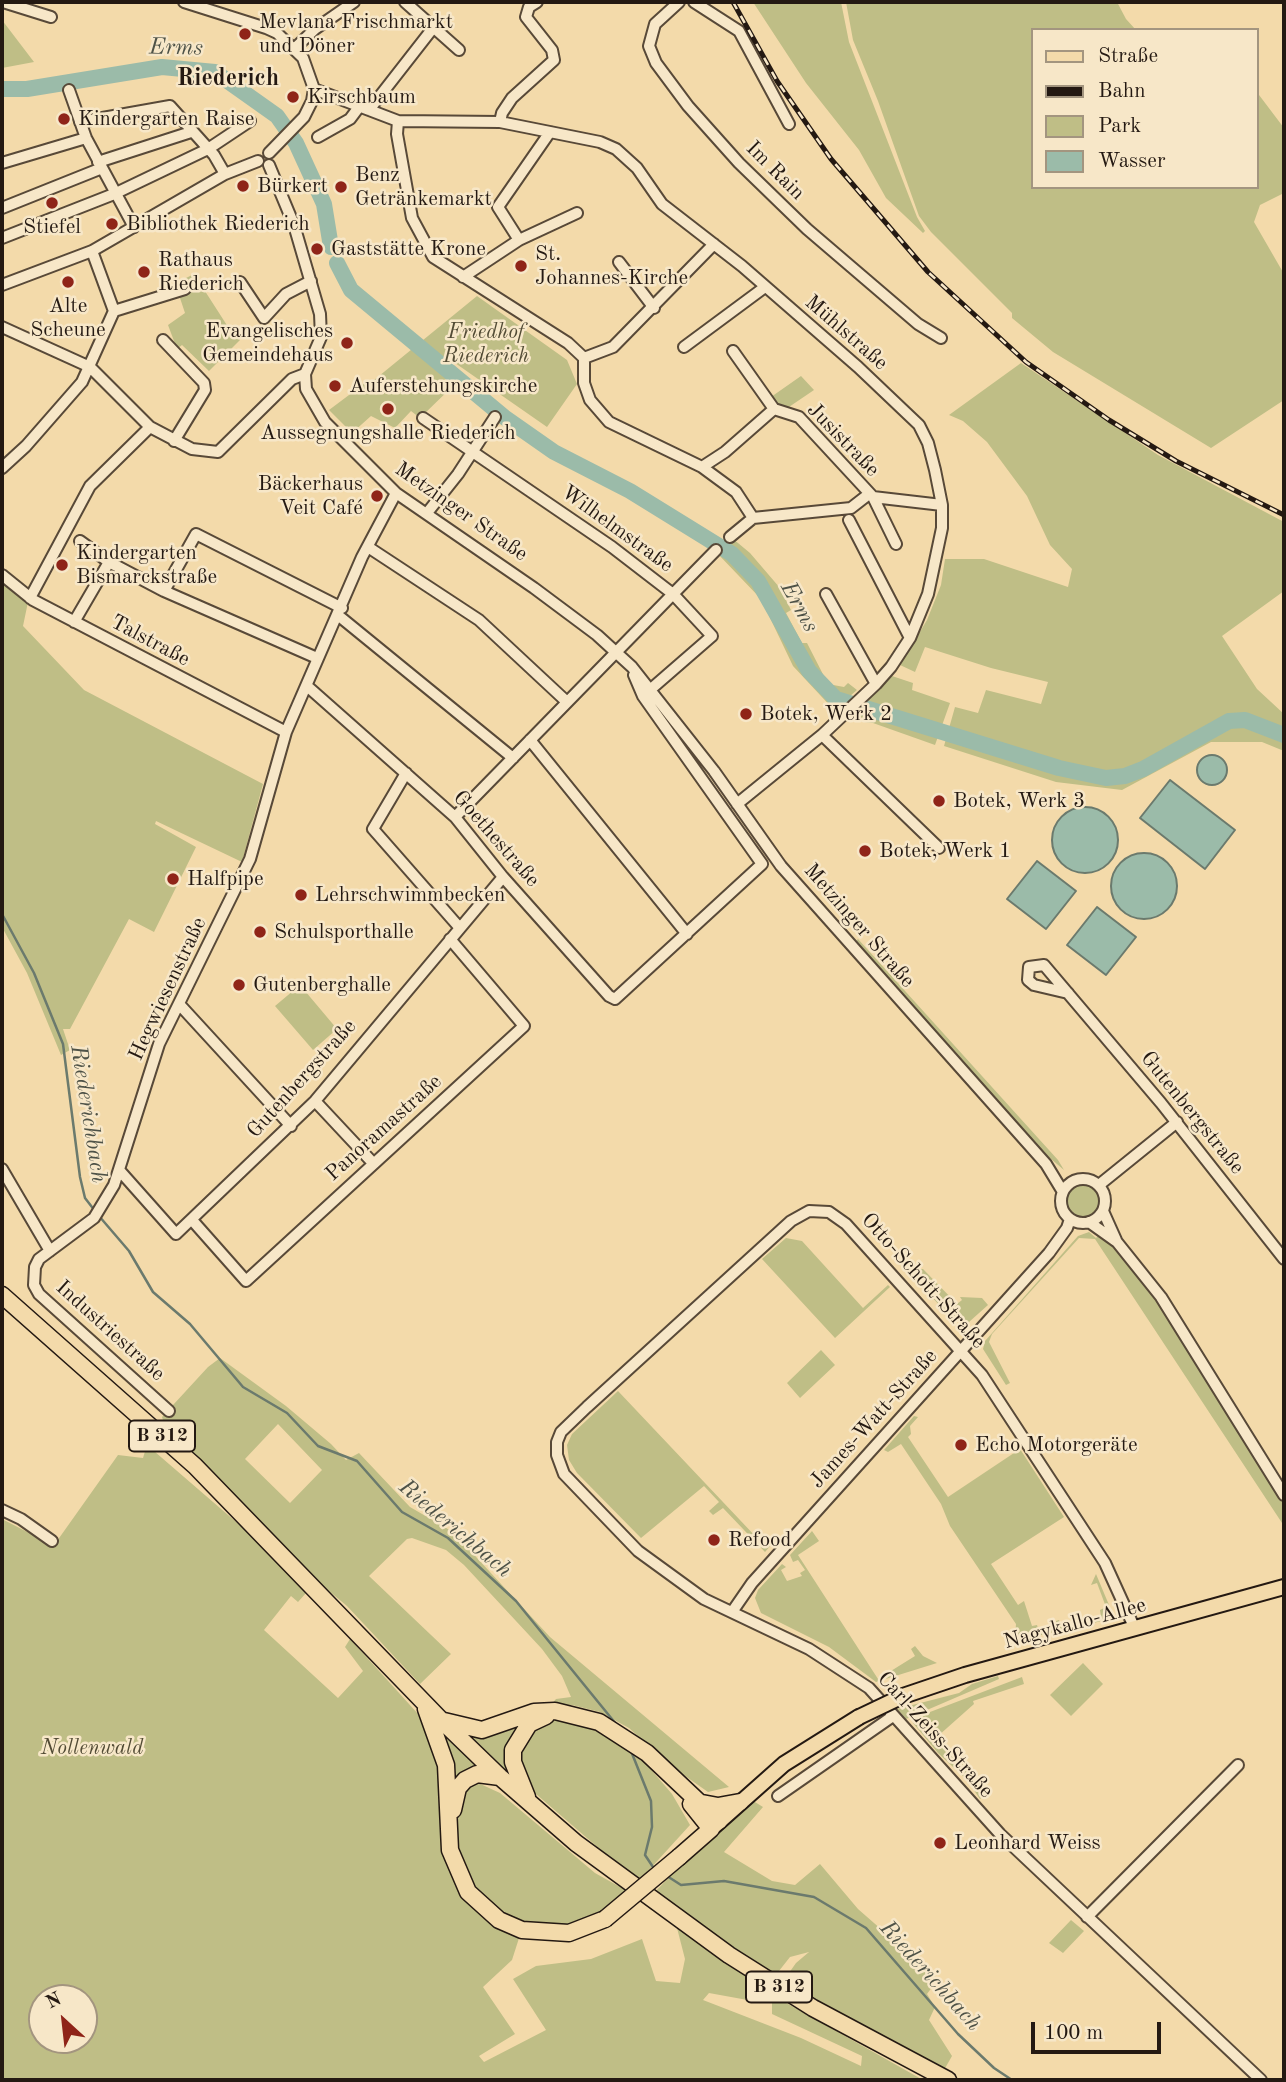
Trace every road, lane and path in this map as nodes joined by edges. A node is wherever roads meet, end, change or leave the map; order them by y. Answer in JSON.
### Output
{"nodes":[{"id":1,"x":3,"y":2,"type":"edge"},
{"id":2,"x":184,"y":2,"type":"edge"},
{"id":3,"x":354,"y":2,"type":"edge"},
{"id":4,"x":405,"y":2,"type":"edge"},
{"id":5,"x":537,"y":2,"type":"edge"},
{"id":6,"x":679,"y":2,"type":"edge"},
{"id":7,"x":694,"y":2,"type":"edge"},
{"id":8,"x":51,"y":17,"type":"dead end"},
{"id":9,"x":433,"y":28,"type":"junction"},
{"id":10,"x":295,"y":48,"type":"junction"},
{"id":11,"x":459,"y":50,"type":"dead end"},
{"id":12,"x":314,"y":89,"type":"junction"},
{"id":13,"x":69,"y":90,"type":"dead end"},
{"id":14,"x":312,"y":101,"type":"junction"},
{"id":15,"x":341,"y":101,"type":"junction"},
{"id":16,"x":364,"y":108,"type":"junction"},
{"id":17,"x":250,"y":120,"type":"dead end"},
{"id":18,"x":398,"y":121,"type":"junction"},
{"id":19,"x":80,"y":122,"type":"junction"},
{"id":20,"x":500,"y":122,"type":"junction"},
{"id":21,"x":789,"y":124,"type":"dead end"},
{"id":22,"x":191,"y":132,"type":"junction"},
{"id":23,"x":550,"y":132,"type":"junction"},
{"id":24,"x":318,"y":137,"type":"dead end"},
{"id":25,"x":86,"y":138,"type":"junction"},
{"id":26,"x":208,"y":149,"type":"junction"},
{"id":27,"x":2,"y":163,"type":"edge"},
{"id":28,"x":264,"y":163,"type":"junction"},
{"id":29,"x":100,"y":165,"type":"junction"},
{"id":30,"x":225,"y":174,"type":"junction"},
{"id":31,"x":114,"y":194,"type":"junction"},
{"id":32,"x":2,"y":208,"type":"edge"},
{"id":33,"x":577,"y":213,"type":"dead end"},
{"id":34,"x":134,"y":227,"type":"junction"},
{"id":35,"x":2,"y":238,"type":"edge"},
{"id":36,"x":519,"y":240,"type":"junction"},
{"id":37,"x":714,"y":244,"type":"junction"},
{"id":38,"x":92,"y":251,"type":"junction"},
{"id":39,"x":619,"y":262,"type":"dead end"},
{"id":40,"x":463,"y":277,"type":"junction"},
{"id":41,"x":312,"y":281,"type":"junction"},
{"id":42,"x":240,"y":282,"type":"dead end"},
{"id":43,"x":2,"y":285,"type":"edge"},
{"id":44,"x":765,"y":287,"type":"junction"},
{"id":45,"x":185,"y":289,"type":"dead end"},
{"id":46,"x":654,"y":308,"type":"junction"},
{"id":47,"x":114,"y":311,"type":"junction"},
{"id":48,"x":2,"y":327,"type":"edge"},
{"id":49,"x":941,"y":338,"type":"dead end"},
{"id":50,"x":163,"y":340,"type":"dead end"},
{"id":51,"x":684,"y":347,"type":"dead end"},
{"id":52,"x":733,"y":351,"type":"dead end"},
{"id":53,"x":584,"y":358,"type":"junction"},
{"id":54,"x":90,"y":367,"type":"junction"},
{"id":55,"x":305,"y":374,"type":"junction"},
{"id":56,"x":774,"y":409,"type":"junction"},
{"id":57,"x":495,"y":417,"type":"dead end"},
{"id":58,"x":423,"y":418,"type":"dead end"},
{"id":59,"x":150,"y":427,"type":"junction"},
{"id":60,"x":174,"y":441,"type":"junction"},
{"id":61,"x":474,"y":452,"type":"junction"},
{"id":62,"x":702,"y":467,"type":"junction"},
{"id":63,"x":2,"y":468,"type":"edge"},
{"id":64,"x":396,"y":493,"type":"junction"},
{"id":65,"x":871,"y":496,"type":"junction"},
{"id":66,"x":942,"y":505,"type":"junction"},
{"id":67,"x":428,"y":513,"type":"junction"},
{"id":68,"x":753,"y":518,"type":"junction"},
{"id":69,"x":849,"y":520,"type":"dead end"},
{"id":70,"x":730,"y":537,"type":"dead end"},
{"id":71,"x":80,"y":541,"type":"dead end"},
{"id":72,"x":896,"y":544,"type":"dead end"},
{"id":73,"x":368,"y":547,"type":"junction"},
{"id":74,"x":716,"y":550,"type":"dead end"},
{"id":75,"x":109,"y":562,"type":"junction"},
{"id":76,"x":2,"y":575,"type":"edge"},
{"id":77,"x":164,"y":591,"type":"junction"},
{"id":78,"x":673,"y":594,"type":"junction"},
{"id":79,"x":826,"y":594,"type":"dead end"},
{"id":80,"x":30,"y":598,"type":"junction"},
{"id":81,"x":340,"y":612,"type":"junction"},
{"id":82,"x":74,"y":622,"type":"junction"},
{"id":83,"x":910,"y":638,"type":"junction"},
{"id":84,"x":616,"y":650,"type":"junction"},
{"id":85,"x":317,"y":658,"type":"junction"},
{"id":86,"x":632,"y":667,"type":"junction"},
{"id":87,"x":876,"y":684,"type":"junction"},
{"id":88,"x":307,"y":686,"type":"junction"},
{"id":89,"x":651,"y":689,"type":"junction"},
{"id":90,"x":567,"y":702,"type":"junction"},
{"id":91,"x":286,"y":732,"type":"junction"},
{"id":92,"x":822,"y":735,"type":"junction"},
{"id":93,"x":530,"y":740,"type":"junction"},
{"id":94,"x":513,"y":758,"type":"junction"},
{"id":95,"x":406,"y":773,"type":"junction"},
{"id":96,"x":737,"y":804,"type":"junction"},
{"id":97,"x":455,"y":817,"type":"junction"},
{"id":98,"x":939,"y":848,"type":"dead end"},
{"id":99,"x":503,"y":877,"type":"junction"},
{"id":100,"x":459,"y":927,"type":"junction"},
{"id":101,"x":687,"y":934,"type":"junction"},
{"id":102,"x":450,"y":939,"type":"junction"},
{"id":103,"x":1068,"y":993,"type":"junction"},
{"id":104,"x":180,"y":1004,"type":"junction"},
{"id":105,"x":315,"y":1101,"type":"junction"},
{"id":106,"x":1177,"y":1122,"type":"junction"},
{"id":107,"x":291,"y":1126,"type":"junction"},
{"id":108,"x":373,"y":1163,"type":"junction"},
{"id":109,"x":1046,"y":1164,"type":"junction"},
{"id":110,"x":2,"y":1169,"type":"edge"},
{"id":111,"x":120,"y":1171,"type":"junction"},
{"id":112,"x":1074,"y":1180,"type":"junction"},
{"id":113,"x":1099,"y":1185,"type":"junction"},
{"id":114,"x":1063,"y":1192,"type":"junction"},
{"id":115,"x":1103,"y":1211,"type":"junction"},
{"id":116,"x":1070,"y":1219,"type":"junction"},
{"id":117,"x":192,"y":1220,"type":"junction"},
{"id":118,"x":1089,"y":1222,"type":"junction"},
{"id":119,"x":1117,"y":1242,"type":"junction"},
{"id":120,"x":50,"y":1251,"type":"junction"},
{"id":121,"x":1284,"y":1259,"type":"edge"},
{"id":122,"x":2,"y":1295,"type":"edge"},
{"id":123,"x":962,"y":1352,"type":"junction"},
{"id":124,"x":169,"y":1411,"type":"dead end"},
{"id":125,"x":556,"y":1455,"type":"joint"},
{"id":126,"x":1284,"y":1495,"type":"edge"},
{"id":127,"x":2,"y":1510,"type":"edge"},
{"id":128,"x":52,"y":1541,"type":"dead end"},
{"id":129,"x":1284,"y":1590,"type":"edge"},
{"id":130,"x":732,"y":1612,"type":"junction"},
{"id":131,"x":1135,"y":1629,"type":"junction"},
{"id":132,"x":423,"y":1702,"type":"junction"},
{"id":133,"x":555,"y":1712,"type":"junction"},
{"id":134,"x":894,"y":1716,"type":"junction"},
{"id":135,"x":441,"y":1720,"type":"junction"},
{"id":136,"x":1238,"y":1765,"type":"dead end"},
{"id":137,"x":500,"y":1777,"type":"junction"},
{"id":138,"x":677,"y":1783,"type":"junction"},
{"id":139,"x":778,"y":1796,"type":"dead end"},
{"id":140,"x":528,"y":1801,"type":"junction"},
{"id":141,"x":740,"y":1802,"type":"junction"},
{"id":142,"x":702,"y":1803,"type":"junction"},
{"id":143,"x":715,"y":1825,"type":"junction"},
{"id":144,"x":449,"y":1833,"type":"junction"},
{"id":145,"x":1087,"y":1917,"type":"junction"},
{"id":146,"x":948,"y":2080,"type":"edge"},
{"id":147,"x":1261,"y":2080,"type":"edge"}],
"edges":[{"from":1,"to":8,"type":"street"},
{"from":2,"to":10,"type":"street"},
{"from":3,"to":10,"type":"street"},
{"from":4,"to":9,"type":"street"},
{"from":5,"to":20,"type":"street"},
{"from":6,"to":49,"type":"street","name":"Im Rain"},
{"from":7,"to":21,"type":"street"},
{"from":9,"to":11,"type":"street"},
{"from":9,"to":16,"type":"street"},
{"from":10,"to":12,"type":"street"},
{"from":12,"to":14,"type":"street"},
{"from":12,"to":15,"type":"street","name":"Mühlstraße"},
{"from":13,"to":19,"type":"street"},
{"from":14,"to":15,"type":"street","name":"Mühlstraße"},
{"from":14,"to":28,"type":"street"},
{"from":15,"to":16,"type":"street","name":"Mühlstraße"},
{"from":16,"to":18,"type":"street","name":"Mühlstraße"},
{"from":16,"to":24,"type":"street"},
{"from":17,"to":26,"type":"street"},
{"from":18,"to":20,"type":"street","name":"Mühlstraße"},
{"from":18,"to":40,"type":"street"},
{"from":19,"to":22,"type":"street"},
{"from":19,"to":25,"type":"street"},
{"from":20,"to":23,"type":"street","name":"Mühlstraße"},
{"from":22,"to":26,"type":"street"},
{"from":22,"to":29,"type":"street"},
{"from":23,"to":36,"type":"street"},
{"from":23,"to":37,"type":"street","name":"Mühlstraße"},
{"from":25,"to":27,"type":"street"},
{"from":25,"to":29,"type":"street"},
{"from":26,"to":30,"type":"street"},
{"from":26,"to":31,"type":"street"},
{"from":28,"to":30,"type":"street"},
{"from":28,"to":41,"type":"street"},
{"from":29,"to":31,"type":"street"},
{"from":29,"to":32,"type":"street"},
{"from":30,"to":34,"type":"street"},
{"from":31,"to":34,"type":"street"},
{"from":31,"to":35,"type":"street"},
{"from":33,"to":36,"type":"street"},
{"from":34,"to":38,"type":"street"},
{"from":36,"to":40,"type":"street"},
{"from":37,"to":44,"type":"street","name":"Mühlstraße"},
{"from":37,"to":46,"type":"street"},
{"from":38,"to":43,"type":"street"},
{"from":38,"to":47,"type":"street"},
{"from":39,"to":46,"type":"street"},
{"from":40,"to":53,"type":"street"},
{"from":41,"to":42,"type":"street"},
{"from":41,"to":55,"type":"street"},
{"from":44,"to":51,"type":"street"},
{"from":44,"to":66,"type":"street","name":"Mühlstraße"},
{"from":45,"to":47,"type":"street"},
{"from":46,"to":53,"type":"street"},
{"from":47,"to":54,"type":"street"},
{"from":48,"to":54,"type":"street"},
{"from":50,"to":60,"type":"street"},
{"from":52,"to":56,"type":"street"},
{"from":53,"to":62,"type":"street"},
{"from":54,"to":59,"type":"street"},
{"from":54,"to":63,"type":"street"},
{"from":55,"to":60,"type":"street"},
{"from":55,"to":64,"type":"street","name":"Metzinger Straße"},
{"from":56,"to":62,"type":"street","name":"Jusistraße"},
{"from":56,"to":65,"type":"street","name":"Jusistraße"},
{"from":57,"to":61,"type":"street"},
{"from":58,"to":61,"type":"street","name":"Wilhelmstraße"},
{"from":59,"to":60,"type":"street"},
{"from":59,"to":80,"type":"street"},
{"from":61,"to":67,"type":"street"},
{"from":61,"to":78,"type":"street","name":"Wilhelmstraße"},
{"from":62,"to":68,"type":"street"},
{"from":64,"to":67,"type":"street","name":"Metzinger Straße"},
{"from":64,"to":73,"type":"street","name":"Hegwiesenstraße"},
{"from":65,"to":66,"type":"street","name":"Jusistraße"},
{"from":65,"to":68,"type":"street"},
{"from":65,"to":72,"type":"street"},
{"from":66,"to":83,"type":"street","name":"Mühlstraße"},
{"from":67,"to":84,"type":"street","name":"Metzinger Straße"},
{"from":68,"to":70,"type":"street"},
{"from":69,"to":83,"type":"street"},
{"from":71,"to":75,"type":"street"},
{"from":73,"to":81,"type":"street","name":"Hegwiesenstraße"},
{"from":73,"to":90,"type":"street"},
{"from":74,"to":78,"type":"street","name":"Wilhelmstraße"},
{"from":75,"to":77,"type":"street"},
{"from":75,"to":82,"type":"street"},
{"from":76,"to":80,"type":"street","name":"Talstraße"},
{"from":77,"to":81,"type":"street"},
{"from":77,"to":85,"type":"street"},
{"from":78,"to":84,"type":"street","name":"Wilhelmstraße"},
{"from":78,"to":89,"type":"street","name":"Wilhelmstraße"},
{"from":79,"to":87,"type":"street"},
{"from":80,"to":82,"type":"street","name":"Talstraße"},
{"from":81,"to":85,"type":"street","name":"Hegwiesenstraße"},
{"from":81,"to":94,"type":"street"},
{"from":82,"to":91,"type":"street","name":"Talstraße"},
{"from":83,"to":87,"type":"street","name":"Mühlstraße"},
{"from":84,"to":86,"type":"street","name":"Metzinger Straße"},
{"from":84,"to":90,"type":"street","name":"Wilhelmstraße"},
{"from":85,"to":88,"type":"street","name":"Hegwiesenstraße"},
{"from":86,"to":89,"type":"street","name":"Metzinger Straße"},
{"from":86,"to":101,"type":"street","name":"Metzinger Straße"},
{"from":87,"to":92,"type":"street","name":"Mühlstraße"},
{"from":88,"to":91,"type":"street","name":"Hegwiesenstraße"},
{"from":88,"to":95,"type":"street","name":"Goethestraße"},
{"from":89,"to":96,"type":"street","name":"Metzinger Straße"},
{"from":90,"to":93,"type":"street","name":"Wilhelmstraße"},
{"from":91,"to":104,"type":"street","name":"Hegwiesenstraße"},
{"from":92,"to":96,"type":"street","name":"Mühlstraße"},
{"from":92,"to":98,"type":"street"},
{"from":93,"to":94,"type":"street","name":"Wilhelmstraße"},
{"from":93,"to":101,"type":"street"},
{"from":94,"to":97,"type":"street","name":"Wilhelmstraße"},
{"from":95,"to":97,"type":"street","name":"Goethestraße"},
{"from":95,"to":100,"type":"street"},
{"from":96,"to":109,"type":"street","name":"Metzinger Straße"},
{"from":97,"to":99,"type":"street","name":"Goethestraße"},
{"from":99,"to":100,"type":"street","name":"Gutenbergstraße"},
{"from":99,"to":101,"type":"street","name":"Goethestraße"},
{"from":100,"to":102,"type":"street","name":"Gutenbergstraße"},
{"from":102,"to":105,"type":"street","name":"Gutenbergstraße"},
{"from":102,"to":108,"type":"street","name":"Panoramastraße"},
{"from":103,"to":103,"type":"street","name":"Gutenbergstraße"},
{"from":103,"to":106,"type":"street","name":"Gutenbergstraße"},
{"from":104,"to":107,"type":"street"},
{"from":104,"to":111,"type":"street","name":"Hegwiesenstraße"},
{"from":105,"to":107,"type":"street","name":"Gutenbergstraße"},
{"from":105,"to":108,"type":"street"},
{"from":106,"to":113,"type":"street"},
{"from":106,"to":121,"type":"street","name":"Gutenbergstraße"},
{"from":107,"to":117,"type":"street","name":"Gutenbergstraße"},
{"from":108,"to":117,"type":"street","name":"Panoramastraße"},
{"from":109,"to":112,"type":"street","name":"Metzinger Straße"},
{"from":109,"to":114,"type":"street","name":"Metzinger Straße"},
{"from":110,"to":120,"type":"street","name":"Industriestraße"},
{"from":111,"to":117,"type":"street"},
{"from":111,"to":120,"type":"street","name":"Hegwiesenstraße"},
{"from":112,"to":113,"type":"street"},
{"from":112,"to":114,"type":"street"},
{"from":113,"to":115,"type":"street"},
{"from":114,"to":116,"type":"street"},
{"from":115,"to":118,"type":"street"},
{"from":115,"to":119,"type":"street"},
{"from":116,"to":118,"type":"street"},
{"from":116,"to":123,"type":"street","name":"James-Watt-Straße"},
{"from":118,"to":119,"type":"street"},
{"from":119,"to":126,"type":"street"},
{"from":120,"to":124,"type":"street","name":"Industriestraße"},
{"from":122,"to":132,"type":"highway","number":"B 312"},
{"from":123,"to":125,"type":"street","name":"Otto-Schott-Straße"},
{"from":123,"to":130,"type":"street","name":"James-Watt-Straße"},
{"from":123,"to":131,"type":"street","name":"Otto-Schott-Straße"},
{"from":125,"to":130,"type":"street","name":"Carl-Zeiss-Straße"},
{"from":127,"to":128,"type":"street"},
{"from":129,"to":131,"type":"main road","name":"Nagykallo-Allee"},
{"from":130,"to":134,"type":"street","name":"Carl-Zeiss-Straße"},
{"from":131,"to":141,"type":"main road","name":"Nagykallo-Allee","bridge":true},
{"from":132,"to":135,"type":"highway","number":"B 312"},
{"from":132,"to":144,"type":"highway"},
{"from":133,"to":135,"type":"highway"},
{"from":133,"to":138,"type":"highway"},
{"from":133,"to":140,"type":"highway"},
{"from":134,"to":139,"type":"street"},
{"from":134,"to":145,"type":"street","name":"Carl-Zeiss-Straße"},
{"from":135,"to":137,"type":"highway","number":"B 312"},
{"from":136,"to":145,"type":"street"},
{"from":137,"to":140,"type":"highway","number":"B 312"},
{"from":137,"to":144,"type":"highway"},
{"from":138,"to":142,"type":"highway"},
{"from":138,"to":143,"type":"highway"},
{"from":140,"to":146,"type":"highway","number":"B 312"},
{"from":141,"to":142,"type":"highway"},
{"from":141,"to":143,"type":"main road","name":"Nagykallo-Allee"},
{"from":142,"to":143,"type":"highway"},
{"from":143,"to":144,"type":"highway","bridge":true},
{"from":145,"to":147,"type":"street","name":"Carl-Zeiss-Straße"}]}
